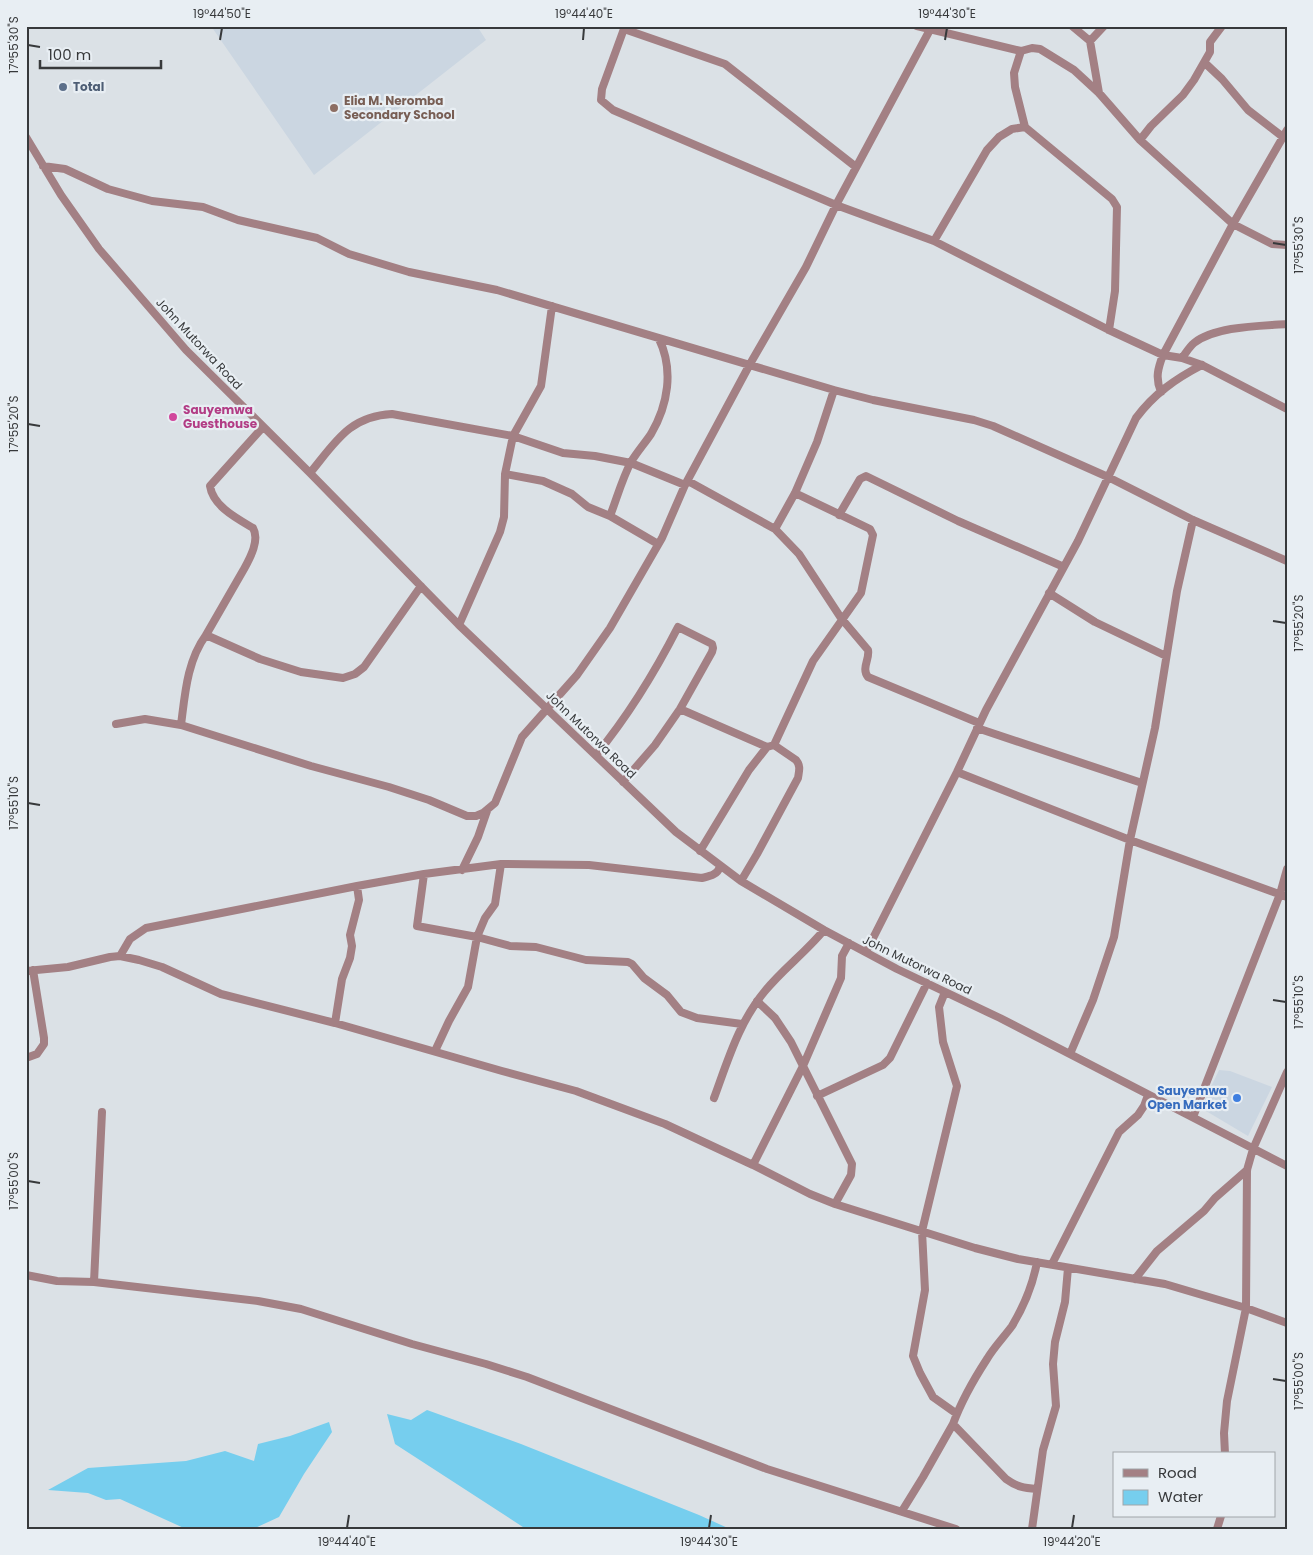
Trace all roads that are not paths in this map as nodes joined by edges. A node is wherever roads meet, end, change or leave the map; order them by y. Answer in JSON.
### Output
{"nodes":[{"id":1,"x":917,"y":26,"type":"edge"},
{"id":2,"x":1072,"y":26,"type":"edge"},
{"id":3,"x":1104,"y":26,"type":"edge"},
{"id":4,"x":1222,"y":26,"type":"edge"},
{"id":5,"x":624,"y":28,"type":"edge"},
{"id":6,"x":931,"y":28,"type":"edge"},
{"id":7,"x":1090,"y":41,"type":"junction"},
{"id":8,"x":1021,"y":51,"type":"junction"},
{"id":9,"x":1205,"y":63,"type":"junction"},
{"id":10,"x":1099,"y":93,"type":"junction"},
{"id":11,"x":1025,"y":126,"type":"junction"},
{"id":12,"x":1285,"y":134,"type":"edge"},
{"id":13,"x":26,"y":137,"type":"edge"},
{"id":14,"x":1140,"y":140,"type":"junction"},
{"id":15,"x":43,"y":166,"type":"junction"},
{"id":16,"x":856,"y":167,"type":"junction"},
{"id":17,"x":836,"y":205,"type":"junction"},
{"id":18,"x":1233,"y":224,"type":"junction"},
{"id":19,"x":934,"y":241,"type":"junction"},
{"id":20,"x":1287,"y":245,"type":"edge"},
{"id":21,"x":552,"y":306,"type":"junction"},
{"id":22,"x":1287,"y":324,"type":"edge"},
{"id":23,"x":1109,"y":330,"type":"junction"},
{"id":24,"x":659,"y":339,"type":"junction"},
{"id":25,"x":1163,"y":355,"type":"junction"},
{"id":26,"x":1182,"y":358,"type":"junction"},
{"id":27,"x":750,"y":364,"type":"junction"},
{"id":28,"x":1202,"y":365,"type":"junction"},
{"id":29,"x":834,"y":390,"type":"junction"},
{"id":30,"x":1161,"y":392,"type":"junction"},
{"id":31,"x":1287,"y":409,"type":"edge"},
{"id":32,"x":263,"y":427,"type":"junction"},
{"id":33,"x":513,"y":436,"type":"junction"},
{"id":34,"x":631,"y":463,"type":"junction"},
{"id":35,"x":310,"y":473,"type":"junction"},
{"id":36,"x":505,"y":474,"type":"junction"},
{"id":37,"x":1108,"y":477,"type":"junction"},
{"id":38,"x":687,"y":483,"type":"junction"},
{"id":39,"x":795,"y":493,"type":"junction"},
{"id":40,"x":840,"y":515,"type":"junction"},
{"id":41,"x":610,"y":516,"type":"junction"},
{"id":42,"x":1193,"y":520,"type":"junction"},
{"id":43,"x":775,"y":529,"type":"junction"},
{"id":44,"x":658,"y":544,"type":"junction"},
{"id":45,"x":1287,"y":561,"type":"edge"},
{"id":46,"x":1064,"y":567,"type":"junction"},
{"id":47,"x":420,"y":586,"type":"junction"},
{"id":48,"x":1049,"y":593,"type":"junction"},
{"id":49,"x":841,"y":618,"type":"junction"},
{"id":50,"x":458,"y":624,"type":"junction"},
{"id":51,"x":206,"y":635,"type":"junction"},
{"id":52,"x":1166,"y":656,"type":"junction"},
{"id":53,"x":547,"y":709,"type":"junction"},
{"id":54,"x":680,"y":709,"type":"junction"},
{"id":55,"x":116,"y":724,"type":"dead end"},
{"id":56,"x":181,"y":725,"type":"junction"},
{"id":57,"x":978,"y":726,"type":"junction"},
{"id":58,"x":770,"y":746,"type":"junction"},
{"id":59,"x":596,"y":755,"type":"junction"},
{"id":60,"x":956,"y":772,"type":"junction"},
{"id":61,"x":623,"y":782,"type":"junction"},
{"id":62,"x":1142,"y":783,"type":"junction"},
{"id":63,"x":487,"y":811,"type":"junction"},
{"id":64,"x":1130,"y":840,"type":"junction"},
{"id":65,"x":700,"y":851,"type":"junction"},
{"id":66,"x":501,"y":864,"type":"junction"},
{"id":67,"x":720,"y":867,"type":"junction"},
{"id":68,"x":1287,"y":869,"type":"edge"},
{"id":69,"x":462,"y":870,"type":"junction"},
{"id":70,"x":424,"y":874,"type":"junction"},
{"id":71,"x":740,"y":881,"type":"junction"},
{"id":72,"x":357,"y":886,"type":"junction"},
{"id":73,"x":1283,"y":896,"type":"edge"},
{"id":74,"x":824,"y":930,"type":"junction"},
{"id":75,"x":477,"y":937,"type":"junction"},
{"id":76,"x":849,"y":943,"type":"junction"},
{"id":77,"x":866,"y":952,"type":"junction"},
{"id":78,"x":120,"y":956,"type":"junction"},
{"id":79,"x":30,"y":970,"type":"edge"},
{"id":80,"x":927,"y":984,"type":"junction"},
{"id":81,"x":945,"y":992,"type":"junction"},
{"id":82,"x":757,"y":1001,"type":"junction"},
{"id":83,"x":335,"y":1023,"type":"junction"},
{"id":84,"x":742,"y":1024,"type":"junction"},
{"id":85,"x":435,"y":1051,"type":"junction"},
{"id":86,"x":1070,"y":1054,"type":"junction"},
{"id":87,"x":26,"y":1058,"type":"edge"},
{"id":88,"x":803,"y":1066,"type":"junction"},
{"id":89,"x":1287,"y":1072,"type":"edge"},
{"id":90,"x":1148,"y":1095,"type":"junction"},
{"id":91,"x":817,"y":1096,"type":"junction"},
{"id":92,"x":714,"y":1098,"type":"dead end"},
{"id":93,"x":102,"y":1112,"type":"dead end"},
{"id":94,"x":1193,"y":1118,"type":"junction"},
{"id":95,"x":1253,"y":1149,"type":"junction"},
{"id":96,"x":753,"y":1165,"type":"junction"},
{"id":97,"x":1287,"y":1166,"type":"edge"},
{"id":98,"x":1247,"y":1170,"type":"junction"},
{"id":99,"x":835,"y":1204,"type":"junction"},
{"id":100,"x":922,"y":1231,"type":"junction"},
{"id":101,"x":1036,"y":1262,"type":"junction"},
{"id":102,"x":1052,"y":1264,"type":"junction"},
{"id":103,"x":1068,"y":1268,"type":"junction"},
{"id":104,"x":26,"y":1275,"type":"edge"},
{"id":105,"x":1135,"y":1279,"type":"junction"},
{"id":106,"x":94,"y":1282,"type":"junction"},
{"id":107,"x":1246,"y":1308,"type":"junction"},
{"id":108,"x":1287,"y":1323,"type":"edge"},
{"id":109,"x":957,"y":1414,"type":"junction"},
{"id":110,"x":953,"y":1424,"type":"junction"},
{"id":111,"x":1225,"y":1452,"type":"edge"},
{"id":112,"x":1038,"y":1489,"type":"junction"},
{"id":113,"x":902,"y":1511,"type":"junction"},
{"id":114,"x":956,"y":1529,"type":"edge"},
{"id":115,"x":1032,"y":1529,"type":"edge"}],
"edges":[{"from":1,"to":6,"type":"street"},
{"from":2,"to":7,"type":"street"},
{"from":3,"to":7,"type":"street"},
{"from":4,"to":9,"type":"street"},
{"from":5,"to":16,"type":"street"},
{"from":5,"to":17,"type":"street"},
{"from":6,"to":8,"type":"street"},
{"from":6,"to":16,"type":"street"},
{"from":7,"to":10,"type":"street"},
{"from":8,"to":10,"type":"street"},
{"from":8,"to":11,"type":"street"},
{"from":9,"to":12,"type":"street"},
{"from":9,"to":14,"type":"street"},
{"from":10,"to":14,"type":"street"},
{"from":11,"to":19,"type":"street"},
{"from":11,"to":23,"type":"street"},
{"from":12,"to":18,"type":"street"},
{"from":13,"to":15,"type":"street","name":"John Mutorwa Road"},
{"from":14,"to":18,"type":"street"},
{"from":15,"to":21,"type":"street"},
{"from":15,"to":32,"type":"street","name":"John Mutorwa Road"},
{"from":16,"to":17,"type":"street"},
{"from":17,"to":19,"type":"street"},
{"from":17,"to":27,"type":"street"},
{"from":18,"to":20,"type":"street"},
{"from":18,"to":25,"type":"street"},
{"from":19,"to":23,"type":"street"},
{"from":21,"to":24,"type":"street"},
{"from":21,"to":33,"type":"street"},
{"from":22,"to":26,"type":"street"},
{"from":23,"to":25,"type":"street"},
{"from":24,"to":27,"type":"street"},
{"from":24,"to":34,"type":"street"},
{"from":25,"to":26,"type":"street"},
{"from":25,"to":30,"type":"street"},
{"from":26,"to":28,"type":"street"},
{"from":27,"to":29,"type":"street"},
{"from":27,"to":38,"type":"street"},
{"from":28,"to":30,"type":"street"},
{"from":28,"to":31,"type":"street"},
{"from":29,"to":37,"type":"street"},
{"from":29,"to":39,"type":"street"},
{"from":30,"to":37,"type":"street"},
{"from":32,"to":35,"type":"street","name":"John Mutorwa Road"},
{"from":32,"to":51,"type":"street"},
{"from":33,"to":34,"type":"street"},
{"from":33,"to":35,"type":"street"},
{"from":33,"to":36,"type":"street"},
{"from":34,"to":38,"type":"street"},
{"from":34,"to":41,"type":"street"},
{"from":35,"to":47,"type":"street","name":"John Mutorwa Road"},
{"from":36,"to":41,"type":"street"},
{"from":36,"to":50,"type":"street"},
{"from":37,"to":42,"type":"street"},
{"from":37,"to":46,"type":"street"},
{"from":38,"to":43,"type":"street"},
{"from":38,"to":44,"type":"street"},
{"from":39,"to":40,"type":"street"},
{"from":39,"to":43,"type":"street"},
{"from":40,"to":46,"type":"street"},
{"from":40,"to":49,"type":"street"},
{"from":41,"to":44,"type":"street"},
{"from":42,"to":45,"type":"street"},
{"from":42,"to":52,"type":"street"},
{"from":43,"to":49,"type":"street"},
{"from":44,"to":53,"type":"street"},
{"from":46,"to":48,"type":"street"},
{"from":47,"to":50,"type":"street","name":"John Mutorwa Road"},
{"from":47,"to":51,"type":"street"},
{"from":48,"to":52,"type":"street"},
{"from":48,"to":57,"type":"street"},
{"from":49,"to":57,"type":"street"},
{"from":49,"to":58,"type":"street"},
{"from":50,"to":53,"type":"street","name":"John Mutorwa Road"},
{"from":51,"to":56,"type":"street"},
{"from":52,"to":62,"type":"street"},
{"from":53,"to":59,"type":"street","name":"John Mutorwa Road"},
{"from":53,"to":63,"type":"street"},
{"from":54,"to":58,"type":"street"},
{"from":54,"to":59,"type":"street"},
{"from":54,"to":61,"type":"street"},
{"from":55,"to":56,"type":"street"},
{"from":56,"to":63,"type":"street"},
{"from":57,"to":60,"type":"street"},
{"from":57,"to":62,"type":"street"},
{"from":58,"to":65,"type":"street"},
{"from":58,"to":71,"type":"street"},
{"from":59,"to":61,"type":"street","name":"John Mutorwa Road"},
{"from":60,"to":64,"type":"street"},
{"from":60,"to":77,"type":"street"},
{"from":61,"to":65,"type":"street","name":"John Mutorwa Road"},
{"from":62,"to":64,"type":"street"},
{"from":63,"to":69,"type":"street"},
{"from":64,"to":73,"type":"street"},
{"from":64,"to":86,"type":"street"},
{"from":65,"to":67,"type":"street","name":"John Mutorwa Road"},
{"from":66,"to":67,"type":"street"},
{"from":66,"to":69,"type":"street"},
{"from":66,"to":75,"type":"street"},
{"from":67,"to":71,"type":"street","name":"John Mutorwa Road"},
{"from":68,"to":73,"type":"street"},
{"from":69,"to":70,"type":"street"},
{"from":70,"to":72,"type":"street"},
{"from":70,"to":75,"type":"street"},
{"from":71,"to":74,"type":"street","name":"John Mutorwa Road"},
{"from":72,"to":78,"type":"street"},
{"from":72,"to":83,"type":"street"},
{"from":73,"to":94,"type":"street"},
{"from":74,"to":76,"type":"street","name":"John Mutorwa Road"},
{"from":74,"to":82,"type":"street"},
{"from":75,"to":84,"type":"street"},
{"from":75,"to":85,"type":"street"},
{"from":76,"to":77,"type":"street","name":"John Mutorwa Road"},
{"from":76,"to":88,"type":"street"},
{"from":77,"to":80,"type":"street","name":"John Mutorwa Road"},
{"from":78,"to":79,"type":"street"},
{"from":78,"to":83,"type":"street"},
{"from":79,"to":87,"type":"street"},
{"from":80,"to":81,"type":"street","name":"John Mutorwa Road"},
{"from":80,"to":91,"type":"street"},
{"from":81,"to":86,"type":"street","name":"John Mutorwa Road"},
{"from":81,"to":100,"type":"street"},
{"from":82,"to":84,"type":"street"},
{"from":82,"to":88,"type":"street"},
{"from":83,"to":85,"type":"street"},
{"from":84,"to":92,"type":"street"},
{"from":85,"to":96,"type":"street"},
{"from":86,"to":90,"type":"street","name":"John Mutorwa Road"},
{"from":88,"to":91,"type":"street"},
{"from":88,"to":96,"type":"street"},
{"from":89,"to":95,"type":"street"},
{"from":90,"to":94,"type":"street","name":"John Mutorwa Road"},
{"from":90,"to":102,"type":"street"},
{"from":91,"to":99,"type":"street"},
{"from":93,"to":106,"type":"street"},
{"from":94,"to":95,"type":"street","name":"John Mutorwa Road"},
{"from":95,"to":97,"type":"street","name":"John Mutorwa Road"},
{"from":95,"to":98,"type":"street"},
{"from":96,"to":99,"type":"street"},
{"from":98,"to":105,"type":"street"},
{"from":98,"to":107,"type":"street"},
{"from":99,"to":100,"type":"street"},
{"from":100,"to":101,"type":"street"},
{"from":100,"to":109,"type":"street"},
{"from":101,"to":102,"type":"street"},
{"from":101,"to":109,"type":"street"},
{"from":102,"to":103,"type":"street"},
{"from":103,"to":105,"type":"street"},
{"from":103,"to":112,"type":"street"},
{"from":104,"to":106,"type":"street"},
{"from":105,"to":107,"type":"street"},
{"from":106,"to":113,"type":"street"},
{"from":107,"to":108,"type":"street"},
{"from":107,"to":111,"type":"street"},
{"from":109,"to":110,"type":"street"},
{"from":110,"to":112,"type":"street"},
{"from":110,"to":113,"type":"street"},
{"from":112,"to":115,"type":"street"},
{"from":113,"to":114,"type":"street"}]}
